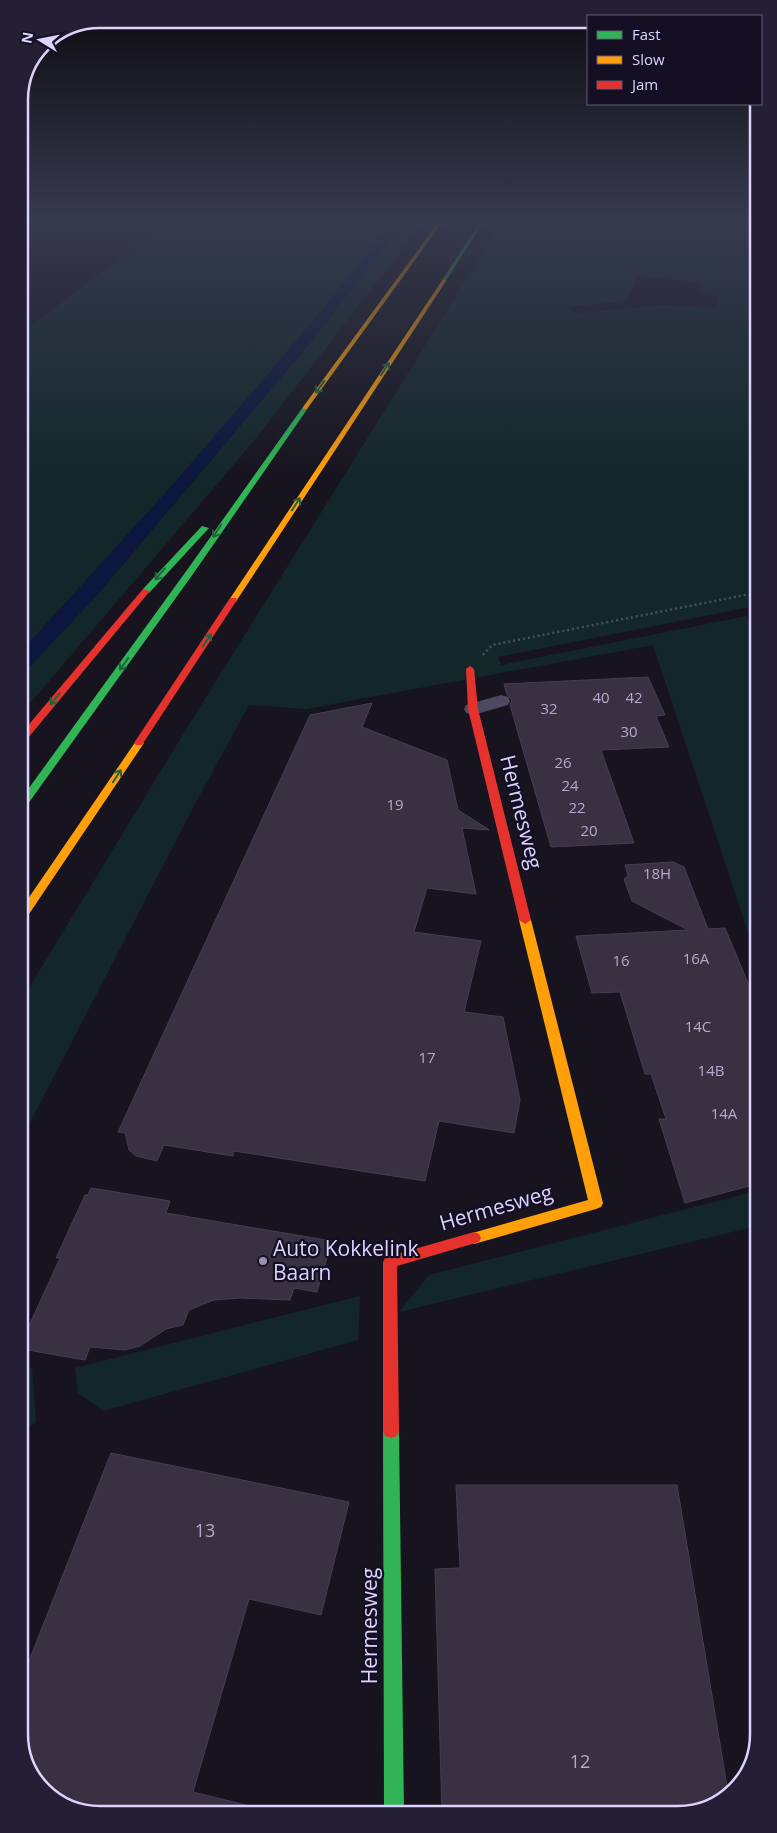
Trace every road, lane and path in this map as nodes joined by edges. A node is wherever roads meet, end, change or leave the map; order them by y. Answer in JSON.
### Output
{"nodes":[{"id":1,"x":379,"y":306,"type":"edge"},
{"id":2,"x":427,"y":306,"type":"edge"},
{"id":3,"x":254,"y":477,"type":"junction"},
{"id":4,"x":750,"y":595,"type":"edge"},
{"id":5,"x":470,"y":668,"type":"joint"},
{"id":6,"x":501,"y":701,"type":"dead end"},
{"id":7,"x":473,"y":709,"type":"junction"},
{"id":8,"x":28,"y":732,"type":"edge"},
{"id":9,"x":28,"y":796,"type":"edge"},
{"id":10,"x":28,"y":914,"type":"edge"},
{"id":11,"x":394,"y":1806,"type":"edge"}],
"edges":[{"from":1,"to":3,"type":"main road","one_way":true},
{"from":10,"to":2,"type":"main road","one_way":true},
{"from":3,"to":8,"type":"main road","one_way":true},
{"from":3,"to":9,"type":"main road","one_way":true},
{"from":4,"to":5,"type":"path"},
{"from":5,"to":7,"type":"main road","name":"Hermesweg"},
{"from":6,"to":7,"type":"street"},
{"from":7,"to":11,"type":"main road","name":"Hermesweg"}]}
